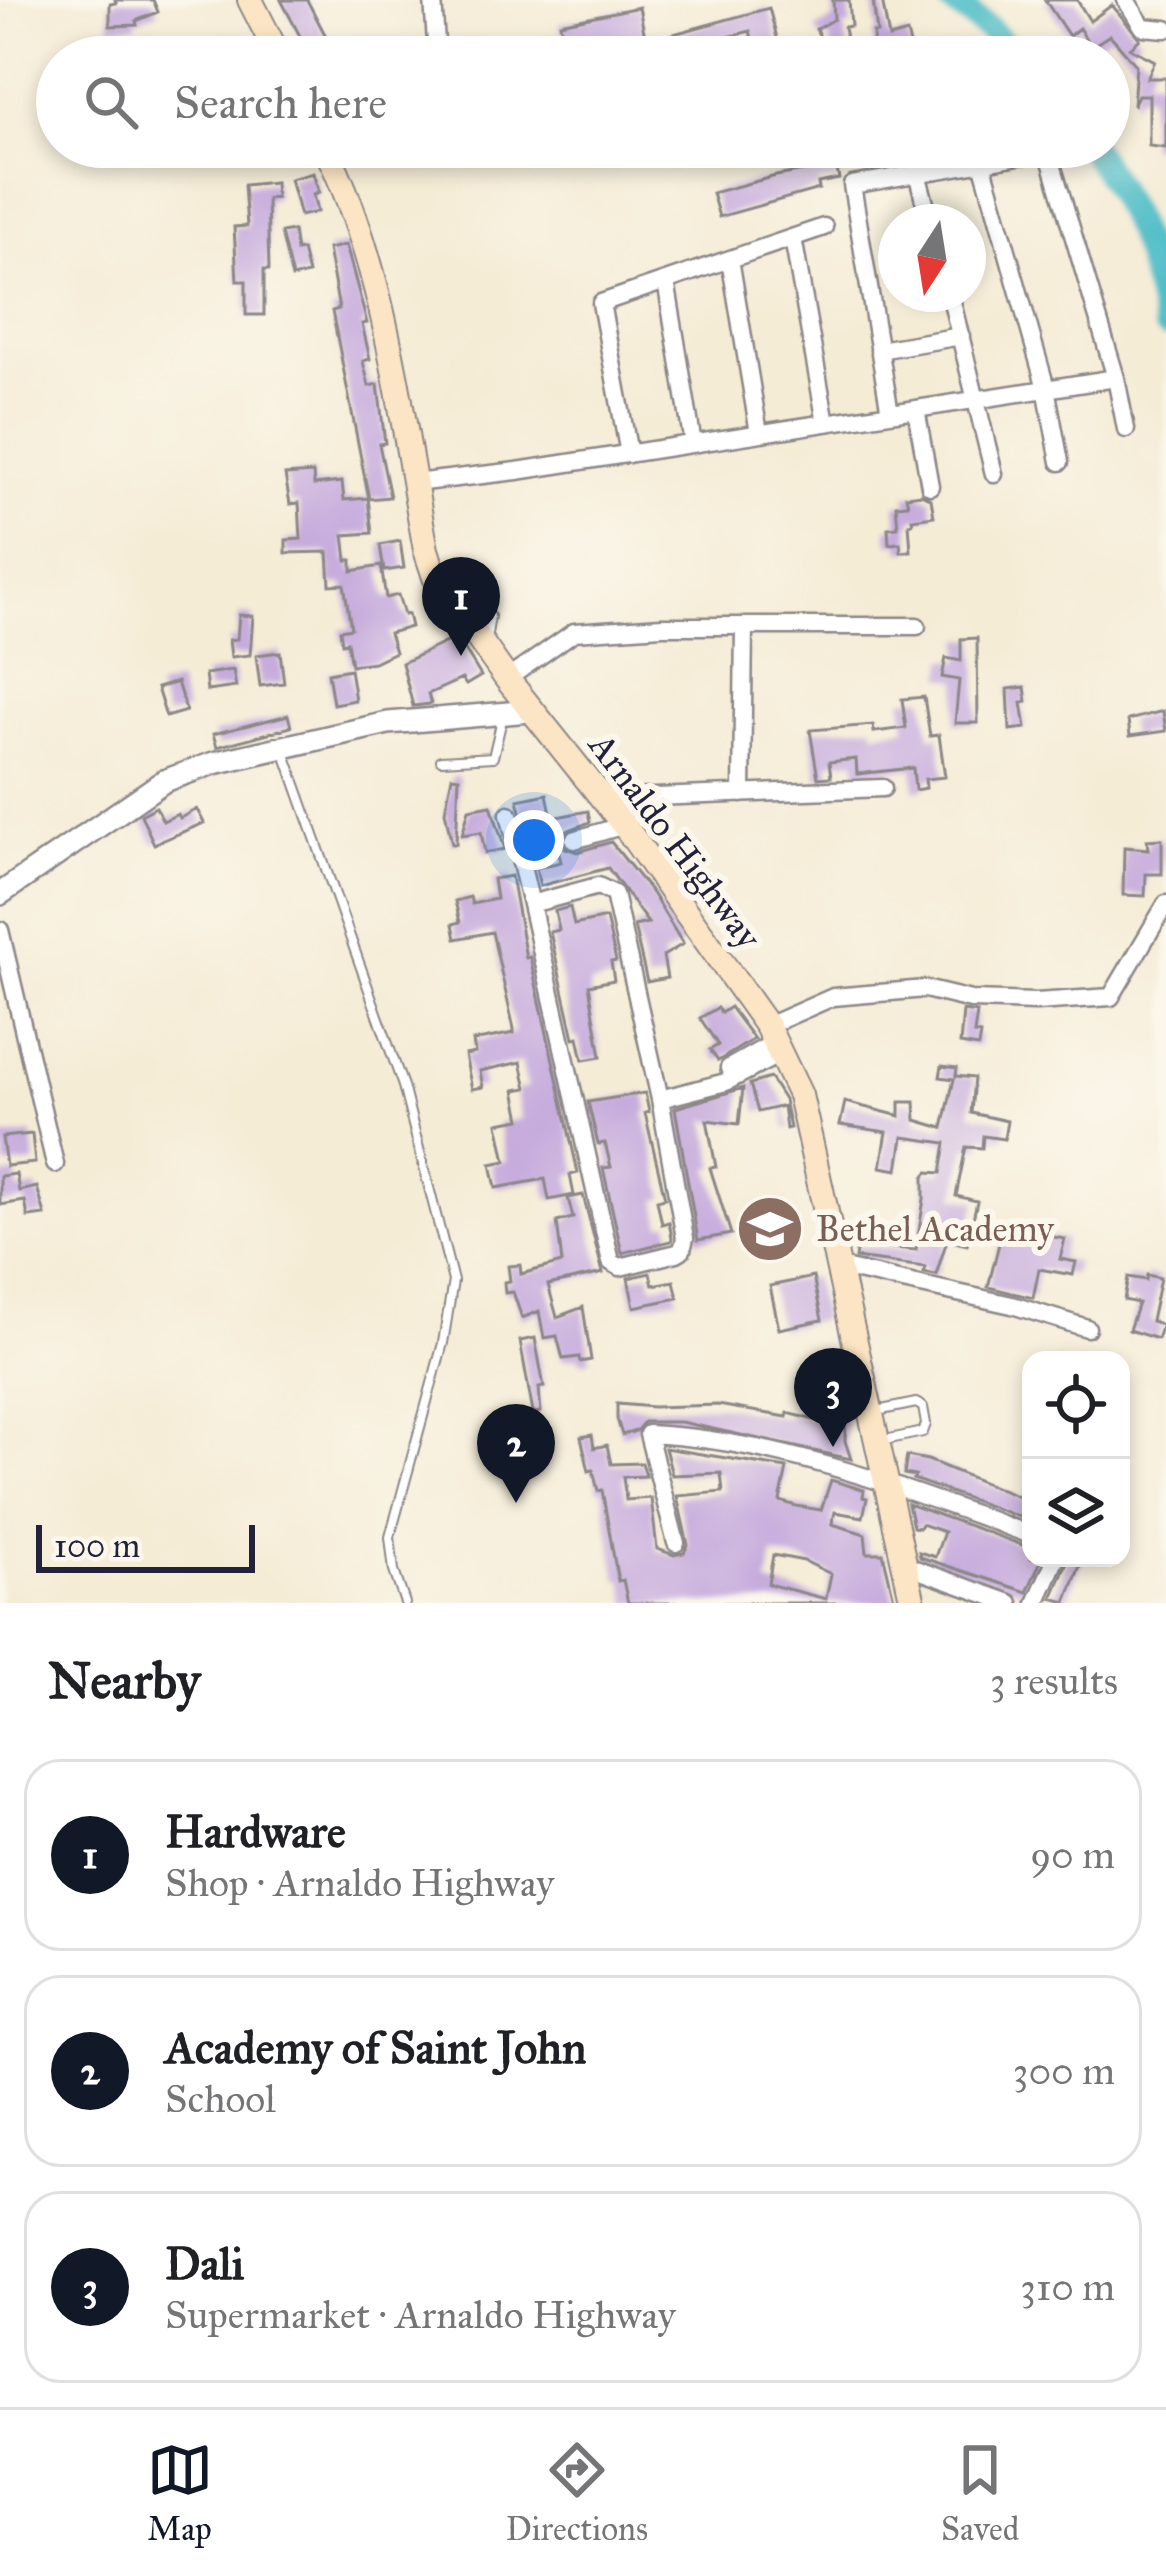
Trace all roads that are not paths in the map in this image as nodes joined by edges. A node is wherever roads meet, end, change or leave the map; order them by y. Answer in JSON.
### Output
{"nodes":[{"id":1,"x":250,"y":0,"type":"edge"},
{"id":2,"x":433,"y":0,"type":"edge"},
{"id":3,"x":1126,"y":0,"type":"edge"},
{"id":4,"x":1166,"y":29,"type":"edge"},
{"id":5,"x":268,"y":36,"type":"edge"},
{"id":6,"x":436,"y":36,"type":"edge"},
{"id":7,"x":335,"y":168,"type":"edge"},
{"id":8,"x":947,"y":168,"type":"edge"},
{"id":9,"x":984,"y":168,"type":"edge"},
{"id":10,"x":1053,"y":168,"type":"edge"},
{"id":11,"x":917,"y":173,"type":"junction"},
{"id":12,"x":925,"y":204,"type":"edge"},
{"id":13,"x":824,"y":227,"type":"dead end"},
{"id":14,"x":793,"y":238,"type":"junction"},
{"id":15,"x":730,"y":259,"type":"junction"},
{"id":16,"x":666,"y":281,"type":"junction"},
{"id":17,"x":955,"y":312,"type":"edge"},
{"id":18,"x":961,"y":336,"type":"junction"},
{"id":19,"x":880,"y":350,"type":"junction"},
{"id":20,"x":1116,"y":377,"type":"junction"},
{"id":21,"x":1046,"y":388,"type":"junction"},
{"id":22,"x":978,"y":399,"type":"junction"},
{"id":23,"x":916,"y":409,"type":"junction"},
{"id":24,"x":890,"y":413,"type":"junction"},
{"id":25,"x":826,"y":423,"type":"junction"},
{"id":26,"x":1126,"y":429,"type":"dead end"},
{"id":27,"x":759,"y":434,"type":"junction"},
{"id":28,"x":693,"y":444,"type":"junction"},
{"id":29,"x":629,"y":454,"type":"junction"},
{"id":30,"x":1060,"y":462,"type":"dead end"},
{"id":31,"x":994,"y":474,"type":"dead end"},
{"id":32,"x":414,"y":483,"type":"junction"},
{"id":33,"x":930,"y":486,"type":"dead end"},
{"id":34,"x":744,"y":626,"type":"junction"},
{"id":35,"x":917,"y":626,"type":"dead end"},
{"id":36,"x":507,"y":679,"type":"junction"},
{"id":37,"x":531,"y":711,"type":"junction"},
{"id":38,"x":503,"y":713,"type":"junction"},
{"id":39,"x":282,"y":747,"type":"junction"},
{"id":40,"x":441,"y":760,"type":"dead end"},
{"id":41,"x":883,"y":788,"type":"dead end"},
{"id":42,"x":742,"y":794,"type":"junction"},
{"id":43,"x":603,"y":799,"type":"junction"},
{"id":44,"x":509,"y":814,"type":"dead end"},
{"id":45,"x":624,"y":825,"type":"junction"},
{"id":46,"x":574,"y":840,"type":"dead end"},
{"id":47,"x":0,"y":894,"type":"edge"},
{"id":48,"x":531,"y":904,"type":"junction"},
{"id":49,"x":1166,"y":904,"type":"edge"},
{"id":50,"x":0,"y":930,"type":"edge"},
{"id":51,"x":774,"y":1041,"type":"junction"},
{"id":52,"x":659,"y":1094,"type":"junction"},
{"id":53,"x":55,"y":1164,"type":"dead end"},
{"id":54,"x":838,"y":1267,"type":"junction"},
{"id":55,"x":1087,"y":1328,"type":"dead end"},
{"id":56,"x":872,"y":1412,"type":"junction"},
{"id":57,"x":878,"y":1442,"type":"junction"},
{"id":58,"x":887,"y":1482,"type":"junction"},
{"id":59,"x":1022,"y":1532,"type":"edge"},
{"id":60,"x":676,"y":1543,"type":"dead end"},
{"id":61,"x":904,"y":1565,"type":"junction"},
{"id":62,"x":1052,"y":1567,"type":"edge"},
{"id":63,"x":405,"y":1603,"type":"edge"},
{"id":64,"x":913,"y":1603,"type":"edge"},
{"id":65,"x":1010,"y":1603,"type":"edge"},
{"id":66,"x":1036,"y":1603,"type":"edge"}],
"edges":[{"from":1,"to":5,"type":"main road"},
{"from":2,"to":6,"type":"street"},
{"from":3,"to":4,"type":"street"},
{"from":7,"to":32,"type":"main road","name":"Arnaldo Highway"},
{"from":8,"to":11,"type":"street"},
{"from":9,"to":21,"type":"street"},
{"from":10,"to":20,"type":"street"},
{"from":11,"to":12,"type":"street"},
{"from":11,"to":19,"type":"street"},
{"from":13,"to":14,"type":"street"},
{"from":14,"to":15,"type":"street"},
{"from":14,"to":25,"type":"street"},
{"from":15,"to":16,"type":"street"},
{"from":15,"to":27,"type":"street"},
{"from":16,"to":28,"type":"street"},
{"from":16,"to":29,"type":"street"},
{"from":17,"to":18,"type":"street"},
{"from":18,"to":19,"type":"street"},
{"from":18,"to":22,"type":"street"},
{"from":19,"to":24,"type":"street"},
{"from":20,"to":21,"type":"street"},
{"from":20,"to":26,"type":"street"},
{"from":21,"to":22,"type":"street"},
{"from":21,"to":30,"type":"street"},
{"from":22,"to":23,"type":"street"},
{"from":22,"to":31,"type":"street"},
{"from":23,"to":24,"type":"street"},
{"from":23,"to":33,"type":"street"},
{"from":24,"to":25,"type":"street"},
{"from":25,"to":27,"type":"street"},
{"from":27,"to":28,"type":"street"},
{"from":28,"to":29,"type":"street"},
{"from":29,"to":32,"type":"street"},
{"from":32,"to":36,"type":"main road","name":"Arnaldo Highway"},
{"from":34,"to":35,"type":"street"},
{"from":34,"to":36,"type":"street"},
{"from":34,"to":42,"type":"street"},
{"from":36,"to":37,"type":"main road","name":"Arnaldo Highway"},
{"from":37,"to":38,"type":"street"},
{"from":37,"to":43,"type":"main road","name":"Arnaldo Highway"},
{"from":38,"to":39,"type":"street"},
{"from":38,"to":40,"type":"lane"},
{"from":39,"to":47,"type":"street"},
{"from":39,"to":63,"type":"lane"},
{"from":41,"to":42,"type":"street"},
{"from":42,"to":43,"type":"street"},
{"from":43,"to":45,"type":"main road","name":"Arnaldo Highway"},
{"from":44,"to":48,"type":"street"},
{"from":45,"to":46,"type":"street"},
{"from":45,"to":51,"type":"main road","name":"Arnaldo Highway"},
{"from":48,"to":52,"type":"street"},
{"from":48,"to":52,"type":"street"},
{"from":49,"to":51,"type":"street"},
{"from":50,"to":53,"type":"street"},
{"from":51,"to":52,"type":"street"},
{"from":51,"to":54,"type":"main road","name":"Arnaldo Highway"},
{"from":54,"to":55,"type":"street"},
{"from":54,"to":56,"type":"main road","name":"Arnaldo Highway"},
{"from":56,"to":57,"type":"main road","name":"Arnaldo Highway"},
{"from":56,"to":57,"type":"lane"},
{"from":57,"to":58,"type":"main road","name":"Arnaldo Highway"},
{"from":58,"to":59,"type":"street"},
{"from":58,"to":60,"type":"street"},
{"from":58,"to":61,"type":"main road","name":"Arnaldo Highway"},
{"from":61,"to":64,"type":"main road","name":"Arnaldo Highway"},
{"from":61,"to":65,"type":"street"},
{"from":62,"to":66,"type":"street"}]}
